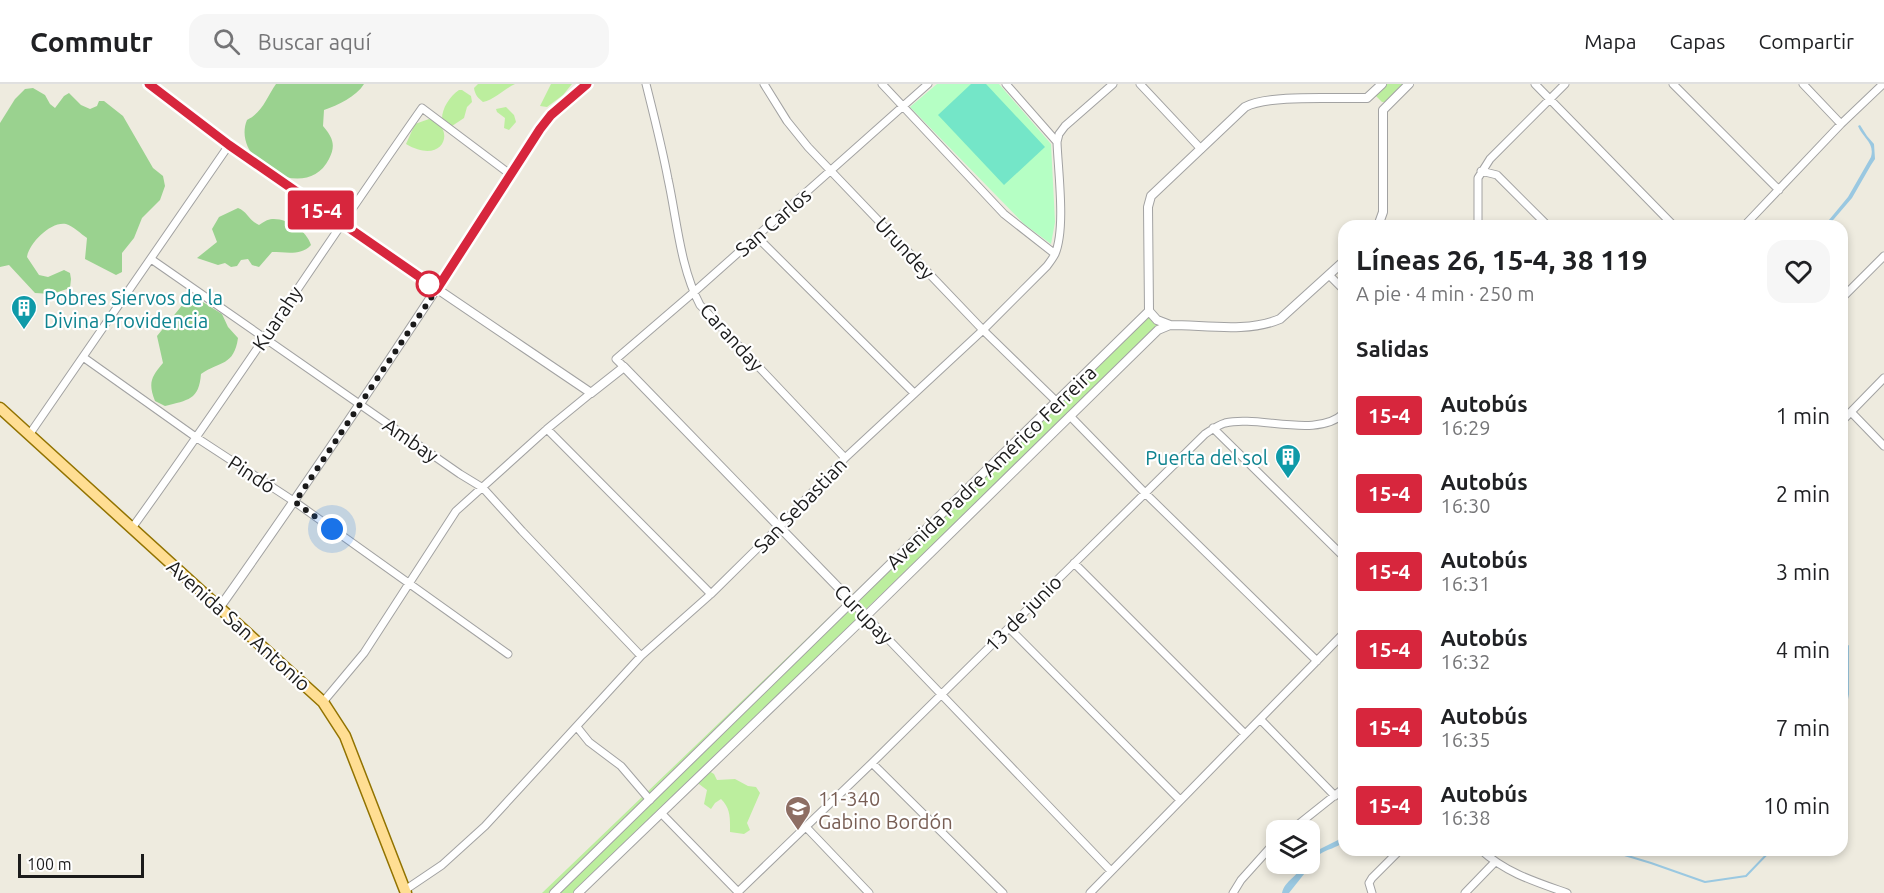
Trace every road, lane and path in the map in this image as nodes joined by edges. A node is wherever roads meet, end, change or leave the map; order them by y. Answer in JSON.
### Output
{"nodes":[{"id":1,"x":148,"y":84,"type":"edge"},
{"id":2,"x":587,"y":84,"type":"edge"},
{"id":3,"x":646,"y":84,"type":"edge"},
{"id":4,"x":764,"y":84,"type":"edge"},
{"id":5,"x":882,"y":84,"type":"edge"},
{"id":6,"x":928,"y":84,"type":"edge"},
{"id":7,"x":1006,"y":84,"type":"edge"},
{"id":8,"x":1113,"y":84,"type":"edge"},
{"id":9,"x":1140,"y":84,"type":"edge"},
{"id":10,"x":1382,"y":84,"type":"edge"},
{"id":11,"x":1409,"y":84,"type":"edge"},
{"id":12,"x":1535,"y":84,"type":"edge"},
{"id":13,"x":1565,"y":84,"type":"edge"},
{"id":14,"x":1673,"y":84,"type":"edge"},
{"id":15,"x":1803,"y":84,"type":"edge"},
{"id":16,"x":1883,"y":84,"type":"edge"},
{"id":17,"x":160,"y":87,"type":"edge"},
{"id":18,"x":1367,"y":98,"type":"junction"},
{"id":19,"x":1550,"y":99,"type":"junction"},
{"id":20,"x":902,"y":106,"type":"junction"},
{"id":21,"x":1383,"y":110,"type":"junction"},
{"id":22,"x":1841,"y":124,"type":"junction"},
{"id":23,"x":1057,"y":142,"type":"junction"},
{"id":24,"x":229,"y":145,"type":"junction"},
{"id":25,"x":1201,"y":149,"type":"junction"},
{"id":26,"x":831,"y":171,"type":"junction"},
{"id":27,"x":1481,"y":171,"type":"junction"},
{"id":28,"x":511,"y":175,"type":"junction"},
{"id":29,"x":1779,"y":190,"type":"junction"},
{"id":30,"x":1380,"y":220,"type":"edge"},
{"id":31,"x":1478,"y":220,"type":"edge"},
{"id":32,"x":1542,"y":220,"type":"edge"},
{"id":33,"x":1668,"y":220,"type":"edge"},
{"id":34,"x":1750,"y":220,"type":"edge"},
{"id":35,"x":341,"y":224,"type":"junction"},
{"id":36,"x":756,"y":236,"type":"junction"},
{"id":37,"x":1055,"y":254,"type":"junction"},
{"id":38,"x":1884,"y":256,"type":"edge"},
{"id":39,"x":151,"y":259,"type":"junction"},
{"id":40,"x":1338,"y":267,"type":"edge"},
{"id":41,"x":1329,"y":275,"type":"junction"},
{"id":42,"x":1338,"y":284,"type":"edge"},
{"id":43,"x":437,"y":289,"type":"junction"},
{"id":44,"x":694,"y":292,"type":"junction"},
{"id":45,"x":1848,"y":292,"type":"edge"},
{"id":46,"x":1149,"y":310,"type":"junction"},
{"id":47,"x":1170,"y":325,"type":"junction"},
{"id":48,"x":983,"y":330,"type":"junction"},
{"id":49,"x":265,"y":337,"type":"junction"},
{"id":50,"x":83,"y":357,"type":"junction"},
{"id":51,"x":616,"y":359,"type":"joint"},
{"id":52,"x":624,"y":367,"type":"junction"},
{"id":53,"x":1884,"y":378,"type":"edge"},
{"id":54,"x":591,"y":393,"type":"junction"},
{"id":55,"x":914,"y":393,"type":"junction"},
{"id":56,"x":1057,"y":402,"type":"junction"},
{"id":57,"x":360,"y":404,"type":"junction"},
{"id":58,"x":0,"y":408,"type":"edge"},
{"id":59,"x":1851,"y":412,"type":"junction"},
{"id":60,"x":1848,"y":415,"type":"edge"},
{"id":61,"x":1070,"y":416,"type":"junction"},
{"id":62,"x":1338,"y":419,"type":"edge"},
{"id":63,"x":1213,"y":428,"type":"junction"},
{"id":64,"x":548,"y":429,"type":"junction"},
{"id":65,"x":29,"y":435,"type":"junction"},
{"id":66,"x":197,"y":438,"type":"junction"},
{"id":67,"x":1884,"y":446,"type":"edge"},
{"id":68,"x":845,"y":458,"type":"junction"},
{"id":69,"x":483,"y":488,"type":"junction"},
{"id":70,"x":1145,"y":493,"type":"junction"},
{"id":71,"x":295,"y":502,"type":"junction"},
{"id":72,"x":780,"y":526,"type":"junction"},
{"id":73,"x":132,"y":528,"type":"junction"},
{"id":74,"x":1338,"y":551,"type":"edge"},
{"id":75,"x":1074,"y":563,"type":"junction"},
{"id":76,"x":408,"y":583,"type":"junction"},
{"id":77,"x":711,"y":594,"type":"junction"},
{"id":78,"x":852,"y":602,"type":"junction"},
{"id":79,"x":220,"y":607,"type":"junction"},
{"id":80,"x":866,"y":616,"type":"junction"},
{"id":81,"x":1009,"y":628,"type":"junction"},
{"id":82,"x":1338,"y":639,"type":"edge"},
{"id":83,"x":508,"y":654,"type":"dead end"},
{"id":84,"x":641,"y":656,"type":"junction"},
{"id":85,"x":1317,"y":661,"type":"junction"},
{"id":86,"x":940,"y":693,"type":"junction"},
{"id":87,"x":323,"y":702,"type":"junction"},
{"id":88,"x":1260,"y":719,"type":"junction"},
{"id":89,"x":577,"y":727,"type":"junction"},
{"id":90,"x":1245,"y":734,"type":"junction"},
{"id":91,"x":872,"y":763,"type":"junction"},
{"id":92,"x":1338,"y":793,"type":"edge"},
{"id":93,"x":1335,"y":796,"type":"junction"},
{"id":94,"x":650,"y":800,"type":"junction"},
{"id":95,"x":1180,"y":800,"type":"junction"},
{"id":96,"x":662,"y":813,"type":"junction"},
{"id":97,"x":1304,"y":820,"type":"edge"},
{"id":98,"x":806,"y":827,"type":"junction"},
{"id":99,"x":1266,"y":852,"type":"edge"},
{"id":100,"x":1394,"y":856,"type":"edge"},
{"id":101,"x":1487,"y":856,"type":"edge"},
{"id":102,"x":1494,"y":863,"type":"junction"},
{"id":103,"x":1111,"y":871,"type":"junction"},
{"id":104,"x":405,"y":892,"type":"edge"},
{"id":105,"x":554,"y":893,"type":"edge"},
{"id":106,"x":578,"y":893,"type":"edge"},
{"id":107,"x":738,"y":893,"type":"edge"},
{"id":108,"x":868,"y":893,"type":"edge"},
{"id":109,"x":1003,"y":893,"type":"edge"},
{"id":110,"x":1090,"y":893,"type":"edge"},
{"id":111,"x":1233,"y":893,"type":"edge"},
{"id":112,"x":1372,"y":893,"type":"edge"},
{"id":113,"x":1465,"y":893,"type":"edge"},
{"id":114,"x":1567,"y":893,"type":"edge"}],
"edges":[{"from":1,"to":17,"type":"street"},
{"from":2,"to":28,"type":"street"},
{"from":3,"to":44,"type":"street","name":"Caranday"},
{"from":4,"to":26,"type":"street","name":"Urundey"},
{"from":5,"to":20,"type":"street"},
{"from":6,"to":20,"type":"street","name":"San Carlos"},
{"from":7,"to":23,"type":"street"},
{"from":8,"to":23,"type":"street"},
{"from":9,"to":25,"type":"street"},
{"from":10,"to":18,"type":"street"},
{"from":11,"to":21,"type":"street"},
{"from":12,"to":19,"type":"street"},
{"from":13,"to":19,"type":"street"},
{"from":14,"to":29,"type":"street"},
{"from":15,"to":22,"type":"street"},
{"from":16,"to":22,"type":"street"},
{"from":17,"to":24,"type":"street"},
{"from":18,"to":21,"type":"street"},
{"from":18,"to":25,"type":"street"},
{"from":19,"to":27,"type":"street"},
{"from":19,"to":33,"type":"street"},
{"from":20,"to":26,"type":"street","name":"San Carlos"},
{"from":20,"to":37,"type":"street"},
{"from":21,"to":30,"type":"street"},
{"from":22,"to":29,"type":"street"},
{"from":23,"to":37,"type":"street"},
{"from":24,"to":35,"type":"street"},
{"from":24,"to":39,"type":"street"},
{"from":25,"to":46,"type":"street"},
{"from":26,"to":36,"type":"street","name":"San Carlos"},
{"from":26,"to":48,"type":"street","name":"Urundey"},
{"from":27,"to":31,"type":"street"},
{"from":27,"to":32,"type":"street"},
{"from":28,"to":35,"type":"street","name":"Kuarahy"},
{"from":28,"to":43,"type":"street"},
{"from":29,"to":34,"type":"street"},
{"from":35,"to":43,"type":"street"},
{"from":35,"to":49,"type":"street","name":"Kuarahy"},
{"from":36,"to":44,"type":"street","name":"San Carlos"},
{"from":36,"to":55,"type":"street"},
{"from":37,"to":48,"type":"street","name":"San Sebastian"},
{"from":38,"to":45,"type":"street"},
{"from":39,"to":49,"type":"street","name":"Ambay"},
{"from":39,"to":50,"type":"street"},
{"from":40,"to":41,"type":"street"},
{"from":41,"to":42,"type":"street"},
{"from":41,"to":47,"type":"street"},
{"from":43,"to":54,"type":"street"},
{"from":43,"to":57,"type":"street"},
{"from":44,"to":51,"type":"street","name":"San Carlos"},
{"from":44,"to":68,"type":"street","name":"Caranday"},
{"from":46,"to":47,"type":"street"},
{"from":46,"to":56,"type":"street","name":"Avenida Padre Américo Ferreira"},
{"from":47,"to":61,"type":"street","name":"Avenida Padre Américo Ferreira"},
{"from":48,"to":55,"type":"street","name":"San Sebastian"},
{"from":48,"to":56,"type":"street","name":"Urundey"},
{"from":49,"to":57,"type":"street","name":"Ambay"},
{"from":49,"to":66,"type":"street","name":"Kuarahy"},
{"from":50,"to":65,"type":"street"},
{"from":50,"to":66,"type":"street","name":"Pindó"},
{"from":51,"to":52,"type":"street","name":"Curupay"},
{"from":52,"to":54,"type":"street"},
{"from":52,"to":72,"type":"street","name":"Curupay"},
{"from":53,"to":59,"type":"street"},
{"from":54,"to":64,"type":"street"},
{"from":55,"to":68,"type":"street","name":"San Sebastian"},
{"from":56,"to":78,"type":"street","name":"Avenida Padre Américo Ferreira"},
{"from":57,"to":69,"type":"street","name":"Ambay"},
{"from":57,"to":71,"type":"street"},
{"from":58,"to":65,"type":"main road","name":"Avenida San Antonio"},
{"from":59,"to":60,"type":"street"},
{"from":59,"to":67,"type":"street"},
{"from":61,"to":70,"type":"street"},
{"from":61,"to":80,"type":"street","name":"Avenida Padre Américo Ferreira"},
{"from":62,"to":63,"type":"street"},
{"from":63,"to":70,"type":"street","name":"13 de junio"},
{"from":63,"to":74,"type":"street"},
{"from":64,"to":69,"type":"street"},
{"from":64,"to":77,"type":"street"},
{"from":65,"to":73,"type":"main road","name":"Avenida San Antonio"},
{"from":66,"to":71,"type":"street","name":"Pindó"},
{"from":66,"to":73,"type":"street","name":"Kuarahy"},
{"from":68,"to":72,"type":"street","name":"San Sebastian"},
{"from":69,"to":76,"type":"street"},
{"from":69,"to":84,"type":"street","name":"Ambay"},
{"from":70,"to":75,"type":"street","name":"13 de junio"},
{"from":70,"to":85,"type":"street"},
{"from":71,"to":76,"type":"street","name":"Pindó"},
{"from":71,"to":79,"type":"street"},
{"from":72,"to":77,"type":"street","name":"San Sebastian"},
{"from":72,"to":78,"type":"street","name":"Curupay"},
{"from":73,"to":79,"type":"main road","name":"Avenida San Antonio"},
{"from":75,"to":81,"type":"street","name":"13 de junio"},
{"from":75,"to":90,"type":"street"},
{"from":76,"to":83,"type":"street","name":"Pindó"},
{"from":76,"to":87,"type":"street"},
{"from":77,"to":84,"type":"street","name":"San Sebastian"},
{"from":78,"to":80,"type":"street","name":"Curupay"},
{"from":78,"to":94,"type":"street","name":"Avenida Padre Américo Ferreira"},
{"from":79,"to":87,"type":"main road","name":"Avenida San Antonio"},
{"from":80,"to":86,"type":"street","name":"Curupay"},
{"from":80,"to":96,"type":"street","name":"Avenida Padre Américo Ferreira"},
{"from":81,"to":86,"type":"street","name":"13 de junio"},
{"from":81,"to":95,"type":"street"},
{"from":82,"to":85,"type":"street"},
{"from":84,"to":89,"type":"street","name":"San Sebastian"},
{"from":85,"to":88,"type":"street"},
{"from":86,"to":91,"type":"street","name":"13 de junio"},
{"from":86,"to":103,"type":"street","name":"Curupay"},
{"from":87,"to":104,"type":"main road","name":"Avenida San Antonio"},
{"from":88,"to":90,"type":"street"},
{"from":88,"to":93,"type":"street"},
{"from":89,"to":94,"type":"street"},
{"from":89,"to":104,"type":"street","name":"San Sebastian"},
{"from":90,"to":95,"type":"street"},
{"from":91,"to":98,"type":"street","name":"13 de junio"},
{"from":91,"to":109,"type":"street"},
{"from":92,"to":93,"type":"street"},
{"from":93,"to":97,"type":"street"},
{"from":94,"to":105,"type":"street","name":"Avenida Padre Américo Ferreira"},
{"from":95,"to":103,"type":"street"},
{"from":96,"to":106,"type":"street","name":"Avenida Padre Américo Ferreira"},
{"from":96,"to":107,"type":"street"},
{"from":98,"to":107,"type":"street","name":"13 de junio"},
{"from":98,"to":108,"type":"street"},
{"from":99,"to":111,"type":"street"},
{"from":100,"to":112,"type":"street"},
{"from":101,"to":102,"type":"street"},
{"from":102,"to":113,"type":"street"},
{"from":102,"to":114,"type":"street"},
{"from":103,"to":110,"type":"street"}]}
